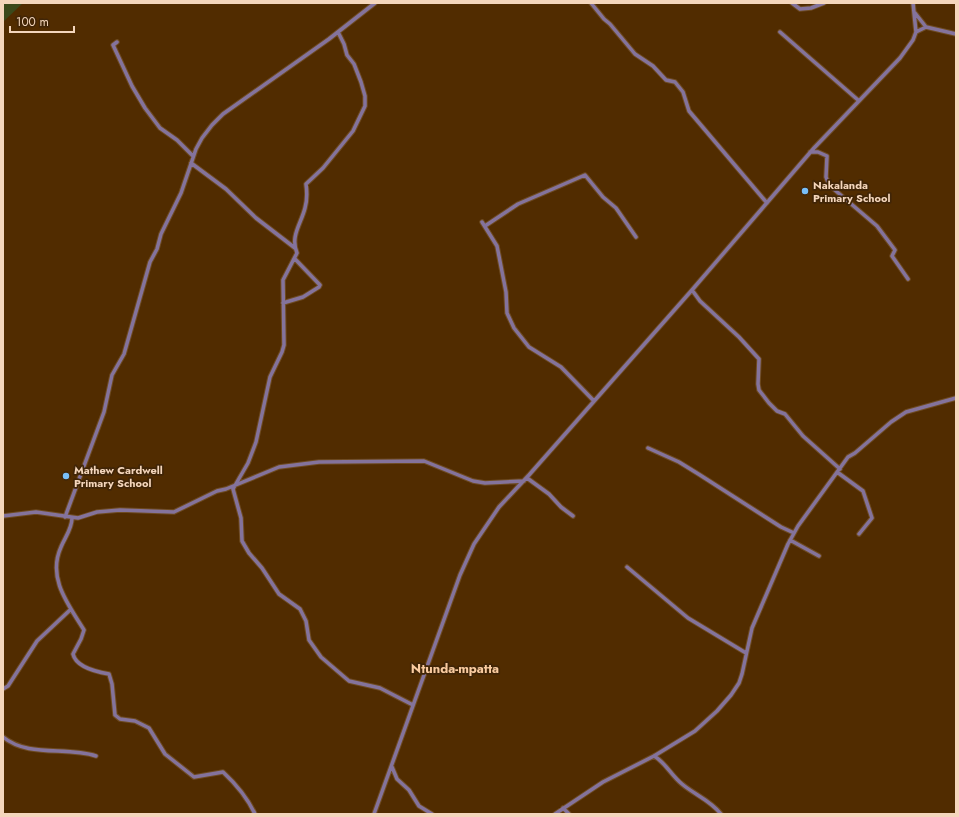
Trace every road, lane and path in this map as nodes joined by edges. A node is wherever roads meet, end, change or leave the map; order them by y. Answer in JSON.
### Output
{"nodes":[{"id":1,"x":375,"y":3,"type":"edge"},
{"id":2,"x":592,"y":3,"type":"edge"},
{"id":3,"x":792,"y":3,"type":"edge"},
{"id":4,"x":824,"y":3,"type":"edge"},
{"id":5,"x":913,"y":3,"type":"edge"},
{"id":6,"x":914,"y":12,"type":"junction"},
{"id":7,"x":926,"y":26,"type":"junction"},
{"id":8,"x":338,"y":32,"type":"junction"},
{"id":9,"x":780,"y":32,"type":"dead end"},
{"id":10,"x":916,"y":32,"type":"junction"},
{"id":11,"x":956,"y":34,"type":"edge"},
{"id":12,"x":117,"y":42,"type":"dead end"},
{"id":13,"x":858,"y":100,"type":"junction"},
{"id":14,"x":810,"y":152,"type":"junction"},
{"id":15,"x":193,"y":156,"type":"junction"},
{"id":16,"x":190,"y":163,"type":"junction"},
{"id":17,"x":767,"y":202,"type":"junction"},
{"id":18,"x":482,"y":222,"type":"dead end"},
{"id":19,"x":485,"y":226,"type":"junction"},
{"id":20,"x":636,"y":237,"type":"dead end"},
{"id":21,"x":295,"y":248,"type":"junction"},
{"id":22,"x":295,"y":259,"type":"junction"},
{"id":23,"x":908,"y":279,"type":"dead end"},
{"id":24,"x":692,"y":290,"type":"junction"},
{"id":25,"x":283,"y":303,"type":"junction"},
{"id":26,"x":956,"y":398,"type":"edge"},
{"id":27,"x":594,"y":401,"type":"junction"},
{"id":28,"x":648,"y":448,"type":"dead end"},
{"id":29,"x":840,"y":469,"type":"junction"},
{"id":30,"x":837,"y":472,"type":"junction"},
{"id":31,"x":525,"y":479,"type":"junction"},
{"id":32,"x":235,"y":485,"type":"junction"},
{"id":33,"x":3,"y":516,"type":"edge"},
{"id":34,"x":573,"y":516,"type":"dead end"},
{"id":35,"x":65,"y":517,"type":"junction"},
{"id":36,"x":72,"y":518,"type":"junction"},
{"id":37,"x":794,"y":533,"type":"junction"},
{"id":38,"x":859,"y":534,"type":"dead end"},
{"id":39,"x":790,"y":540,"type":"junction"},
{"id":40,"x":819,"y":556,"type":"dead end"},
{"id":41,"x":627,"y":567,"type":"dead end"},
{"id":42,"x":70,"y":610,"type":"junction"},
{"id":43,"x":746,"y":653,"type":"junction"},
{"id":44,"x":3,"y":689,"type":"edge"},
{"id":45,"x":413,"y":705,"type":"junction"},
{"id":46,"x":3,"y":736,"type":"edge"},
{"id":47,"x":96,"y":756,"type":"dead end"},
{"id":48,"x":654,"y":756,"type":"junction"},
{"id":49,"x":392,"y":767,"type":"junction"},
{"id":50,"x":563,"y":808,"type":"junction"},
{"id":51,"x":255,"y":814,"type":"edge"},
{"id":52,"x":374,"y":814,"type":"edge"},
{"id":53,"x":432,"y":814,"type":"edge"},
{"id":54,"x":555,"y":814,"type":"edge"},
{"id":55,"x":569,"y":814,"type":"edge"},
{"id":56,"x":720,"y":814,"type":"edge"}],
"edges":[{"from":1,"to":8,"type":"street"},
{"from":2,"to":17,"type":"street"},
{"from":3,"to":4,"type":"street"},
{"from":5,"to":6,"type":"street"},
{"from":6,"to":7,"type":"street"},
{"from":6,"to":10,"type":"street"},
{"from":7,"to":10,"type":"street"},
{"from":7,"to":11,"type":"street"},
{"from":8,"to":15,"type":"street"},
{"from":8,"to":21,"type":"street"},
{"from":9,"to":13,"type":"street"},
{"from":10,"to":13,"type":"street"},
{"from":12,"to":15,"type":"street"},
{"from":13,"to":14,"type":"street"},
{"from":14,"to":17,"type":"street"},
{"from":14,"to":23,"type":"street"},
{"from":15,"to":16,"type":"street"},
{"from":16,"to":21,"type":"street"},
{"from":16,"to":35,"type":"street"},
{"from":17,"to":24,"type":"street"},
{"from":18,"to":19,"type":"street"},
{"from":19,"to":20,"type":"street"},
{"from":19,"to":27,"type":"street"},
{"from":21,"to":22,"type":"street"},
{"from":22,"to":25,"type":"street"},
{"from":22,"to":25,"type":"street"},
{"from":24,"to":27,"type":"street"},
{"from":24,"to":29,"type":"street"},
{"from":25,"to":32,"type":"street"},
{"from":26,"to":29,"type":"street"},
{"from":27,"to":31,"type":"street"},
{"from":28,"to":37,"type":"street"},
{"from":29,"to":30,"type":"street"},
{"from":30,"to":37,"type":"street"},
{"from":30,"to":38,"type":"street"},
{"from":31,"to":32,"type":"street"},
{"from":31,"to":34,"type":"street"},
{"from":31,"to":45,"type":"street"},
{"from":32,"to":36,"type":"street"},
{"from":32,"to":45,"type":"street"},
{"from":33,"to":35,"type":"street"},
{"from":35,"to":36,"type":"street"},
{"from":36,"to":42,"type":"street"},
{"from":37,"to":39,"type":"street"},
{"from":39,"to":40,"type":"street"},
{"from":39,"to":43,"type":"street"},
{"from":41,"to":43,"type":"street"},
{"from":42,"to":44,"type":"street"},
{"from":42,"to":51,"type":"street"},
{"from":43,"to":48,"type":"street"},
{"from":45,"to":49,"type":"street"},
{"from":46,"to":47,"type":"street"},
{"from":48,"to":50,"type":"street"},
{"from":48,"to":56,"type":"street"},
{"from":49,"to":52,"type":"street"},
{"from":49,"to":53,"type":"street"},
{"from":50,"to":54,"type":"street"},
{"from":50,"to":55,"type":"street"}]}
